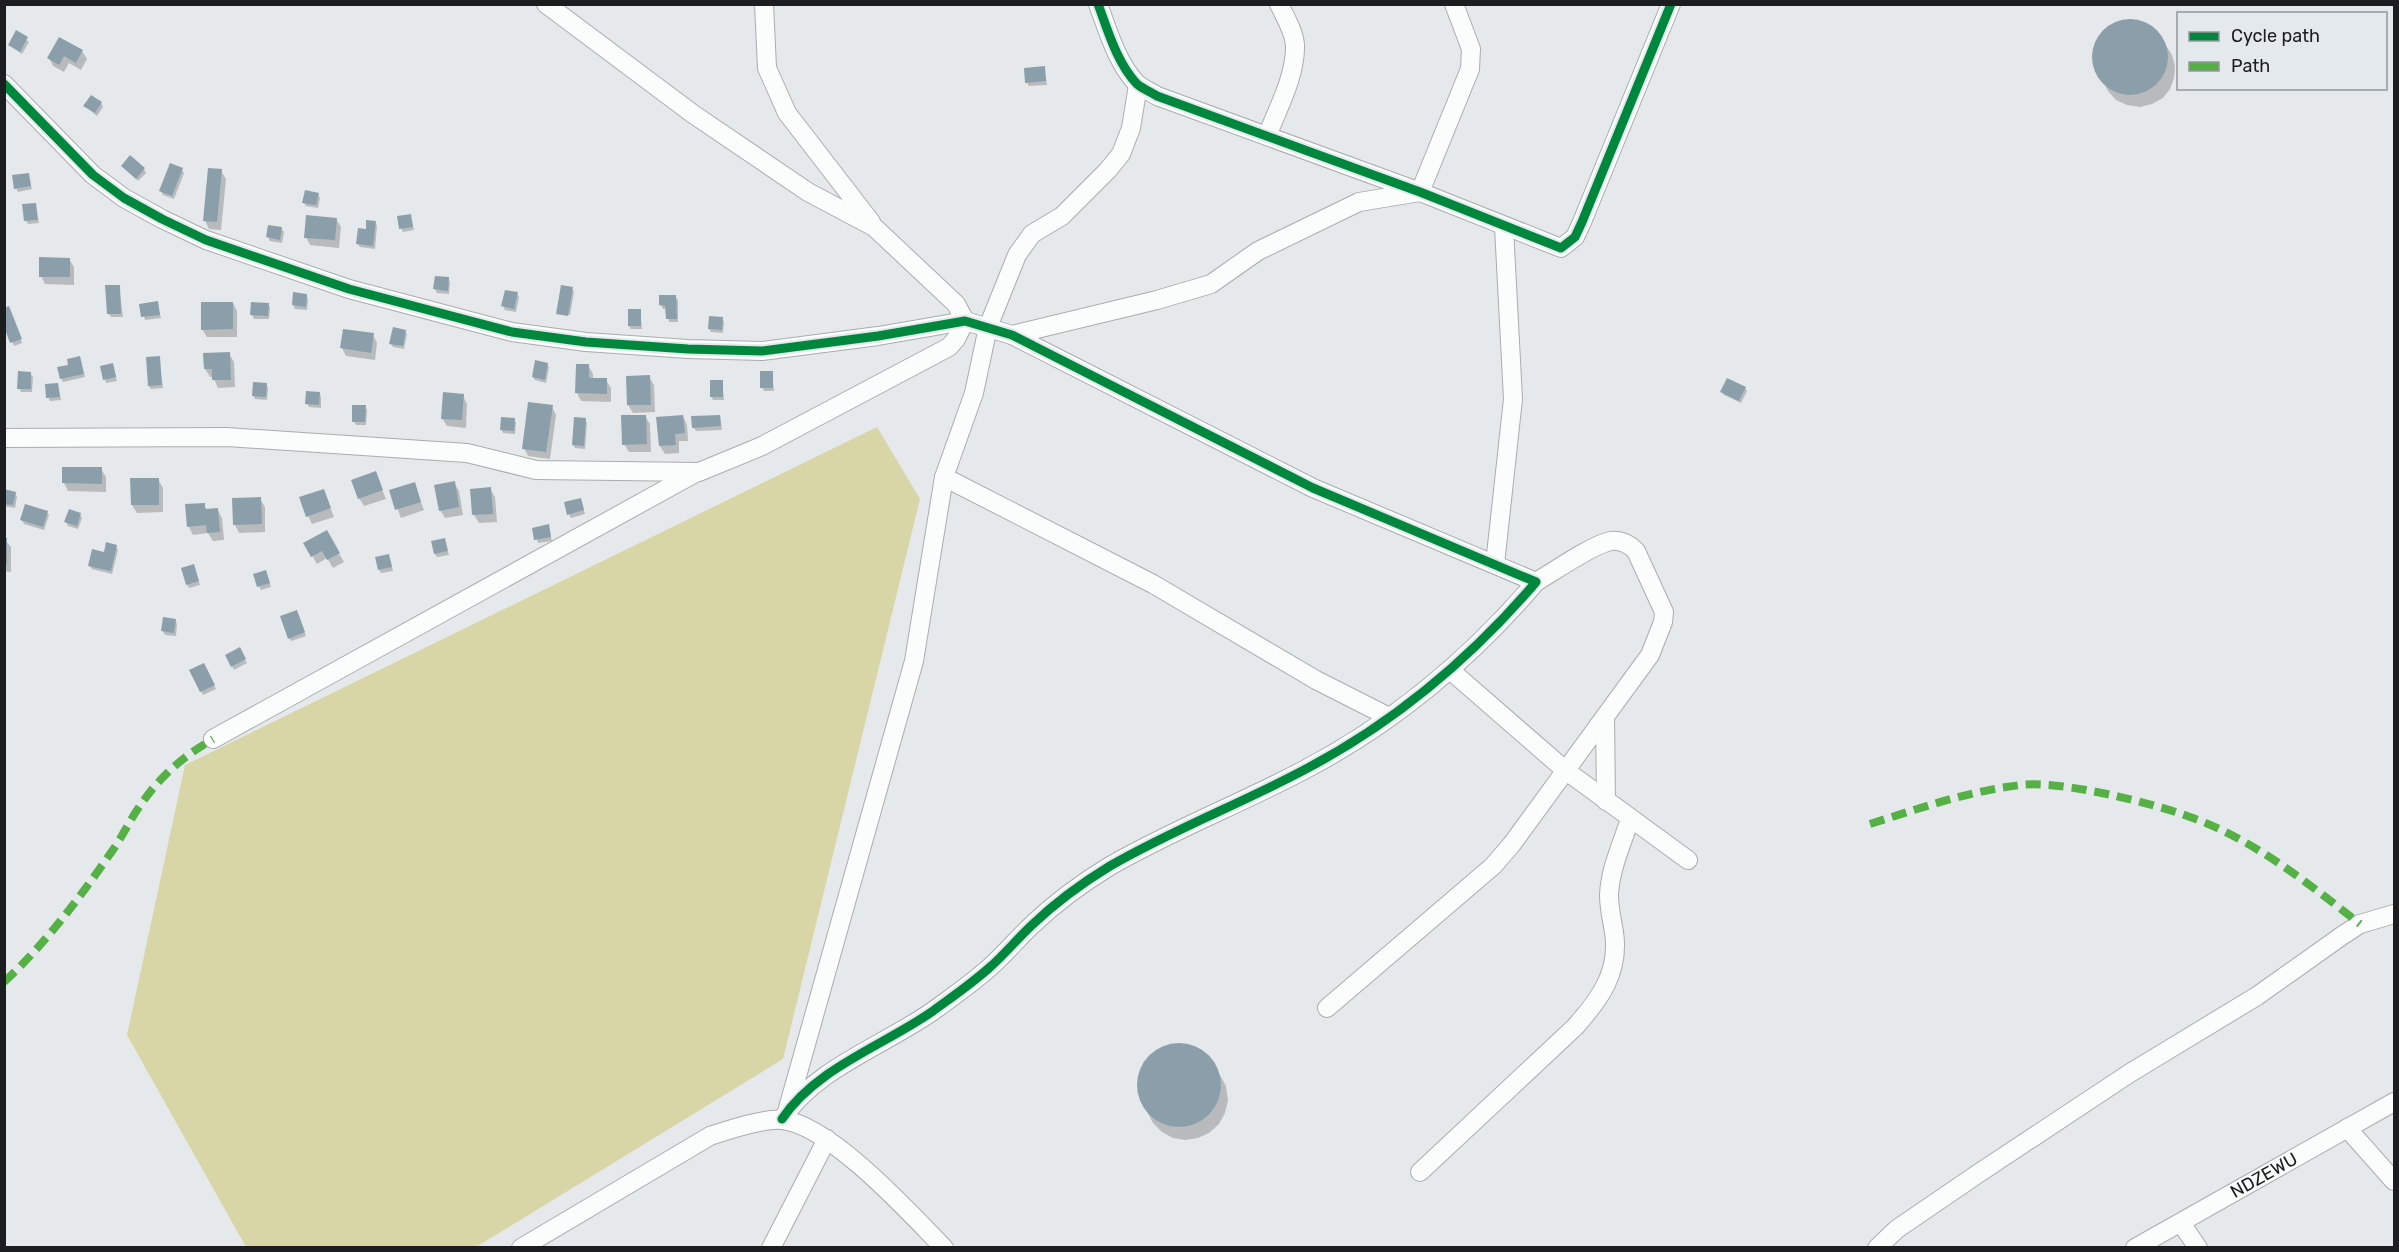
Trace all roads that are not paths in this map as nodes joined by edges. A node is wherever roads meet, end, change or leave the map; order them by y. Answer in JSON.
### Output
{"nodes":[{"id":1,"x":546,"y":4,"type":"edge"},
{"id":2,"x":764,"y":4,"type":"edge"},
{"id":3,"x":1098,"y":4,"type":"edge"},
{"id":4,"x":1279,"y":4,"type":"edge"},
{"id":5,"x":1454,"y":4,"type":"edge"},
{"id":6,"x":1671,"y":4,"type":"edge"},
{"id":7,"x":4,"y":84,"type":"edge"},
{"id":8,"x":1138,"y":85,"type":"junction"},
{"id":9,"x":1267,"y":136,"type":"junction"},
{"id":10,"x":1420,"y":192,"type":"junction"},
{"id":11,"x":874,"y":227,"type":"junction"},
{"id":12,"x":1504,"y":227,"type":"junction"},
{"id":13,"x":965,"y":321,"type":"junction"},
{"id":14,"x":988,"y":327,"type":"junction"},
{"id":15,"x":1012,"y":335,"type":"junction"},
{"id":16,"x":4,"y":438,"type":"edge"},
{"id":17,"x":699,"y":472,"type":"junction"},
{"id":18,"x":944,"y":477,"type":"junction"},
{"id":19,"x":1496,"y":564,"type":"junction"},
{"id":20,"x":1536,"y":582,"type":"junction"},
{"id":21,"x":1450,"y":670,"type":"junction"},
{"id":22,"x":1389,"y":717,"type":"junction"},
{"id":23,"x":1605,"y":717,"type":"junction"},
{"id":24,"x":213,"y":739,"type":"dead end"},
{"id":25,"x":1565,"y":770,"type":"junction"},
{"id":26,"x":1606,"y":801,"type":"junction"},
{"id":27,"x":1630,"y":819,"type":"junction"},
{"id":28,"x":1688,"y":860,"type":"dead end"},
{"id":29,"x":2394,"y":914,"type":"edge"},
{"id":30,"x":1327,"y":1008,"type":"dead end"},
{"id":31,"x":2394,"y":1102,"type":"edge"},
{"id":32,"x":785,"y":1114,"type":"junction"},
{"id":33,"x":2347,"y":1128,"type":"junction"},
{"id":34,"x":827,"y":1139,"type":"junction"},
{"id":35,"x":1420,"y":1172,"type":"dead end"},
{"id":36,"x":2394,"y":1181,"type":"edge"},
{"id":37,"x":2181,"y":1223,"type":"junction"},
{"id":38,"x":521,"y":1248,"type":"edge"},
{"id":39,"x":771,"y":1248,"type":"edge"},
{"id":40,"x":944,"y":1248,"type":"edge"},
{"id":41,"x":1877,"y":1248,"type":"edge"},
{"id":42,"x":2135,"y":1248,"type":"edge"},
{"id":43,"x":2198,"y":1248,"type":"edge"}],
"edges":[{"from":1,"to":11,"type":"street"},
{"from":2,"to":11,"type":"street"},
{"from":3,"to":8,"type":"street"},
{"from":4,"to":9,"type":"street"},
{"from":5,"to":10,"type":"street"},
{"from":6,"to":12,"type":"street"},
{"from":7,"to":13,"type":"street"},
{"from":8,"to":9,"type":"street"},
{"from":8,"to":14,"type":"street"},
{"from":9,"to":10,"type":"street"},
{"from":10,"to":12,"type":"street"},
{"from":10,"to":15,"type":"street"},
{"from":11,"to":13,"type":"street"},
{"from":12,"to":19,"type":"street"},
{"from":13,"to":14,"type":"street"},
{"from":13,"to":17,"type":"street"},
{"from":14,"to":15,"type":"street"},
{"from":14,"to":18,"type":"street"},
{"from":15,"to":19,"type":"street"},
{"from":16,"to":17,"type":"street"},
{"from":17,"to":24,"type":"street"},
{"from":18,"to":22,"type":"street"},
{"from":18,"to":32,"type":"street"},
{"from":19,"to":20,"type":"street"},
{"from":20,"to":21,"type":"street"},
{"from":20,"to":23,"type":"street"},
{"from":21,"to":22,"type":"street"},
{"from":21,"to":25,"type":"street"},
{"from":22,"to":32,"type":"street"},
{"from":23,"to":25,"type":"street"},
{"from":23,"to":26,"type":"street"},
{"from":25,"to":26,"type":"street"},
{"from":25,"to":30,"type":"street"},
{"from":26,"to":27,"type":"street"},
{"from":27,"to":28,"type":"street"},
{"from":27,"to":35,"type":"street"},
{"from":29,"to":41,"type":"street"},
{"from":31,"to":33,"type":"street","name":"NDZEWU"},
{"from":32,"to":34,"type":"street"},
{"from":32,"to":38,"type":"street"},
{"from":33,"to":36,"type":"street"},
{"from":33,"to":37,"type":"street","name":"NDZEWU"},
{"from":34,"to":39,"type":"street"},
{"from":34,"to":40,"type":"street"},
{"from":37,"to":42,"type":"street","name":"NDZEWU"},
{"from":37,"to":43,"type":"street"}]}
